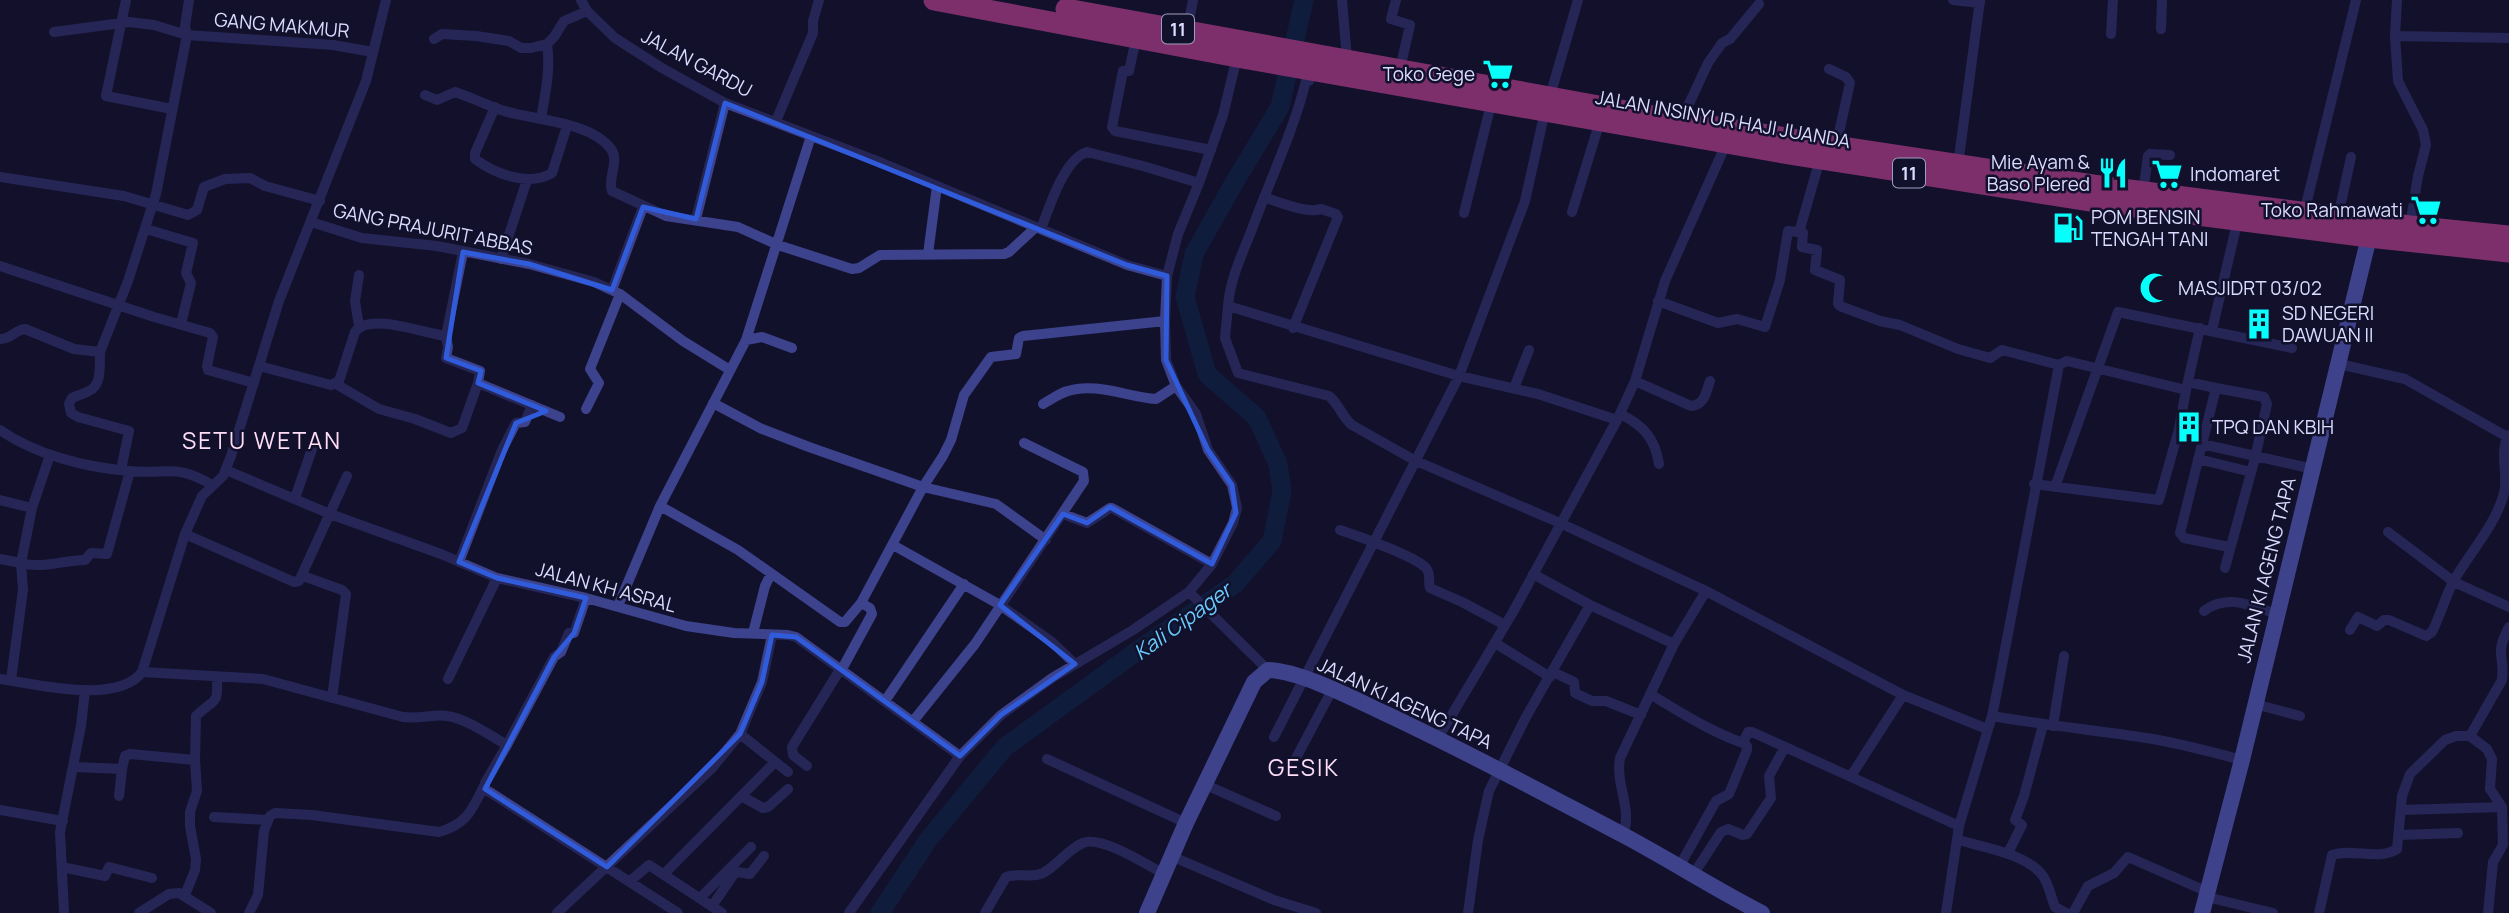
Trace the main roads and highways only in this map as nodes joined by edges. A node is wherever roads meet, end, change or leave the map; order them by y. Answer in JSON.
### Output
{"nodes":[{"id":1,"x":934,"y":0,"type":"edge"},
{"id":2,"x":1015,"y":0,"type":"edge"},
{"id":3,"x":1082,"y":20,"type":"junction"},
{"id":4,"x":1267,"y":53,"type":"junction"},
{"id":5,"x":1316,"y":71,"type":"junction"},
{"id":6,"x":1548,"y":104,"type":"junction"},
{"id":7,"x":1828,"y":153,"type":"junction"},
{"id":8,"x":2065,"y":189,"type":"junction"},
{"id":9,"x":2105,"y":195,"type":"junction"},
{"id":10,"x":2509,"y":236,"type":"edge"},
{"id":11,"x":2509,"y":252,"type":"edge"}],
"edges":[{"from":1,"to":3,"type":"highway","name":"JALAN INSINYUR HAJI JUANDA","number":"11"},
{"from":2,"to":3,"type":"highway","name":"JALAN INSINYUR HAJI JUANDA","number":"11"},
{"from":3,"to":4,"type":"highway","name":"JALAN INSINYUR HAJI JUANDA","number":"11"},
{"from":3,"to":4,"type":"highway","name":"JALAN INSINYUR HAJI JUANDA","number":"11"},
{"from":4,"to":5,"type":"highway","name":"JALAN INSINYUR HAJI JUANDA","number":"11"},
{"from":5,"to":6,"type":"highway","name":"JALAN INSINYUR HAJI JUANDA","number":"11"},
{"from":5,"to":6,"type":"highway","name":"JALAN INSINYUR HAJI JUANDA","number":"11"},
{"from":6,"to":7,"type":"highway","name":"JALAN INSINYUR HAJI JUANDA","number":"11"},
{"from":6,"to":7,"type":"highway","name":"JALAN INSINYUR HAJI JUANDA","number":"11"},
{"from":7,"to":8,"type":"highway","name":"JALAN INSINYUR HAJI JUANDA","number":"11"},
{"from":7,"to":8,"type":"highway","name":"JALAN INSINYUR HAJI JUANDA","number":"11"},
{"from":8,"to":9,"type":"highway","name":"JALAN INSINYUR HAJI JUANDA","number":"11"},
{"from":9,"to":10,"type":"highway","name":"JALAN INSINYUR HAJI JUANDA","number":"11"},
{"from":9,"to":11,"type":"highway","name":"JALAN INSINYUR HAJI JUANDA","number":"11"}]}
